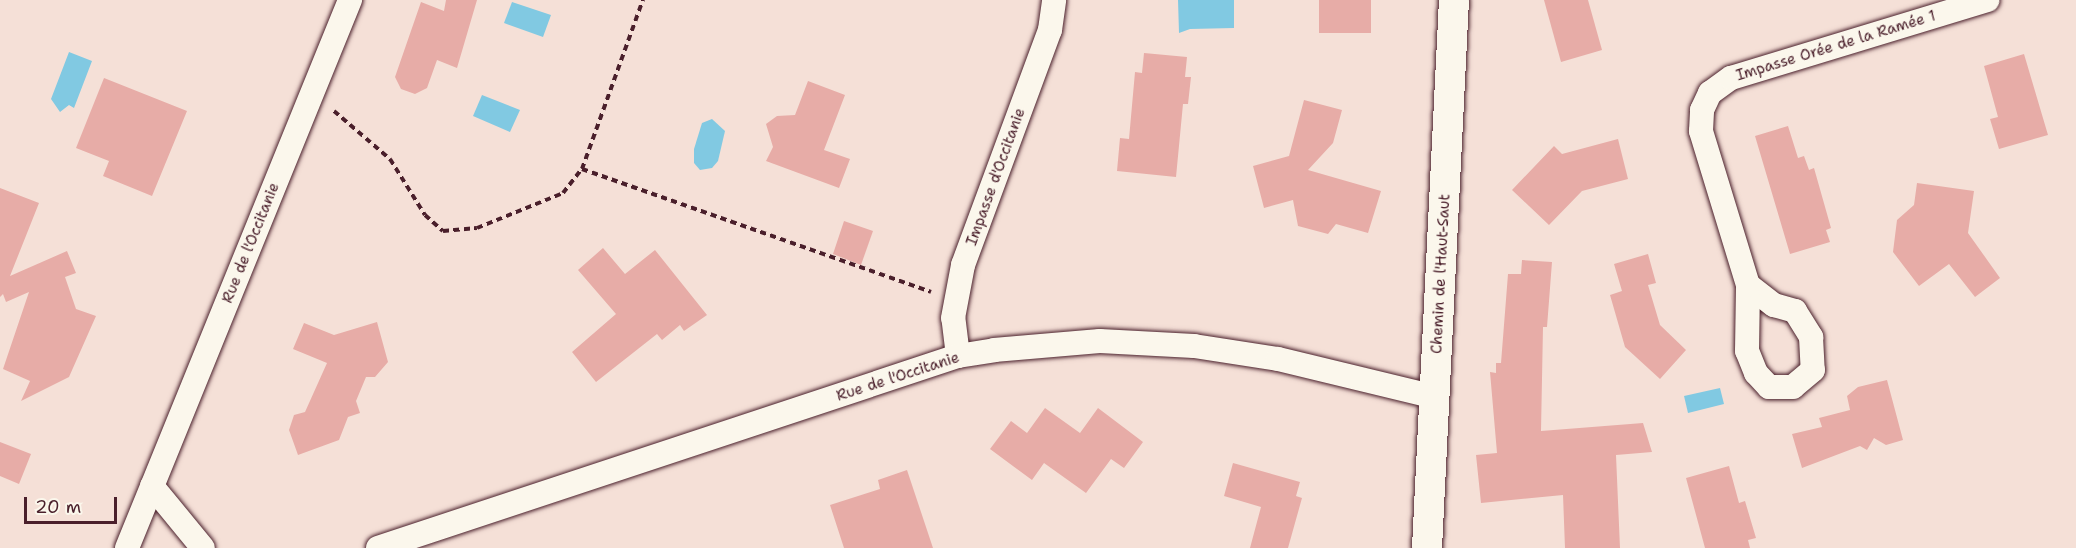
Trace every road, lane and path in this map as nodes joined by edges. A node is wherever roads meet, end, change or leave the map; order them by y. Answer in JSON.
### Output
{"nodes":[{"id":1,"x":350,"y":0,"type":"edge"},
{"id":2,"x":643,"y":0,"type":"edge"},
{"id":3,"x":1054,"y":0,"type":"edge"},
{"id":4,"x":1454,"y":0,"type":"edge"},
{"id":5,"x":1987,"y":0,"type":"edge"},
{"id":6,"x":311,"y":95,"type":"junction"},
{"id":7,"x":582,"y":170,"type":"junction"},
{"id":8,"x":1748,"y":285,"type":"dead end"},
{"id":9,"x":955,"y":301,"type":"junction"},
{"id":10,"x":958,"y":356,"type":"junction"},
{"id":11,"x":1435,"y":397,"type":"junction"},
{"id":12,"x":152,"y":486,"type":"junction"},
{"id":13,"x":126,"y":548,"type":"edge"},
{"id":14,"x":203,"y":548,"type":"edge"},
{"id":15,"x":378,"y":548,"type":"edge"},
{"id":16,"x":1427,"y":548,"type":"edge"}],
"edges":[{"from":1,"to":6,"type":"street","name":"Rue de l'Occitanie"},
{"from":2,"to":7,"type":"path"},
{"from":3,"to":9,"type":"street","name":"Impasse d'Occitanie"},
{"from":4,"to":11,"type":"street","name":"Chemin de l'Haut-Saut"},
{"from":5,"to":8,"type":"street","name":"Impasse Orée de la Ramée 1"},
{"from":6,"to":7,"type":"path"},
{"from":6,"to":12,"type":"street","name":"Rue de l'Occitanie"},
{"from":7,"to":9,"type":"path"},
{"from":9,"to":10,"type":"street","name":"Impasse d'Occitanie"},
{"from":10,"to":11,"type":"street","name":"Rue de l'Occitanie"},
{"from":10,"to":15,"type":"street","name":"Rue de l'Occitanie"},
{"from":11,"to":16,"type":"street","name":"Chemin de l'Haut-Saut"},
{"from":12,"to":13,"type":"street","name":"Rue de l'Occitanie"},
{"from":12,"to":14,"type":"street"}]}
